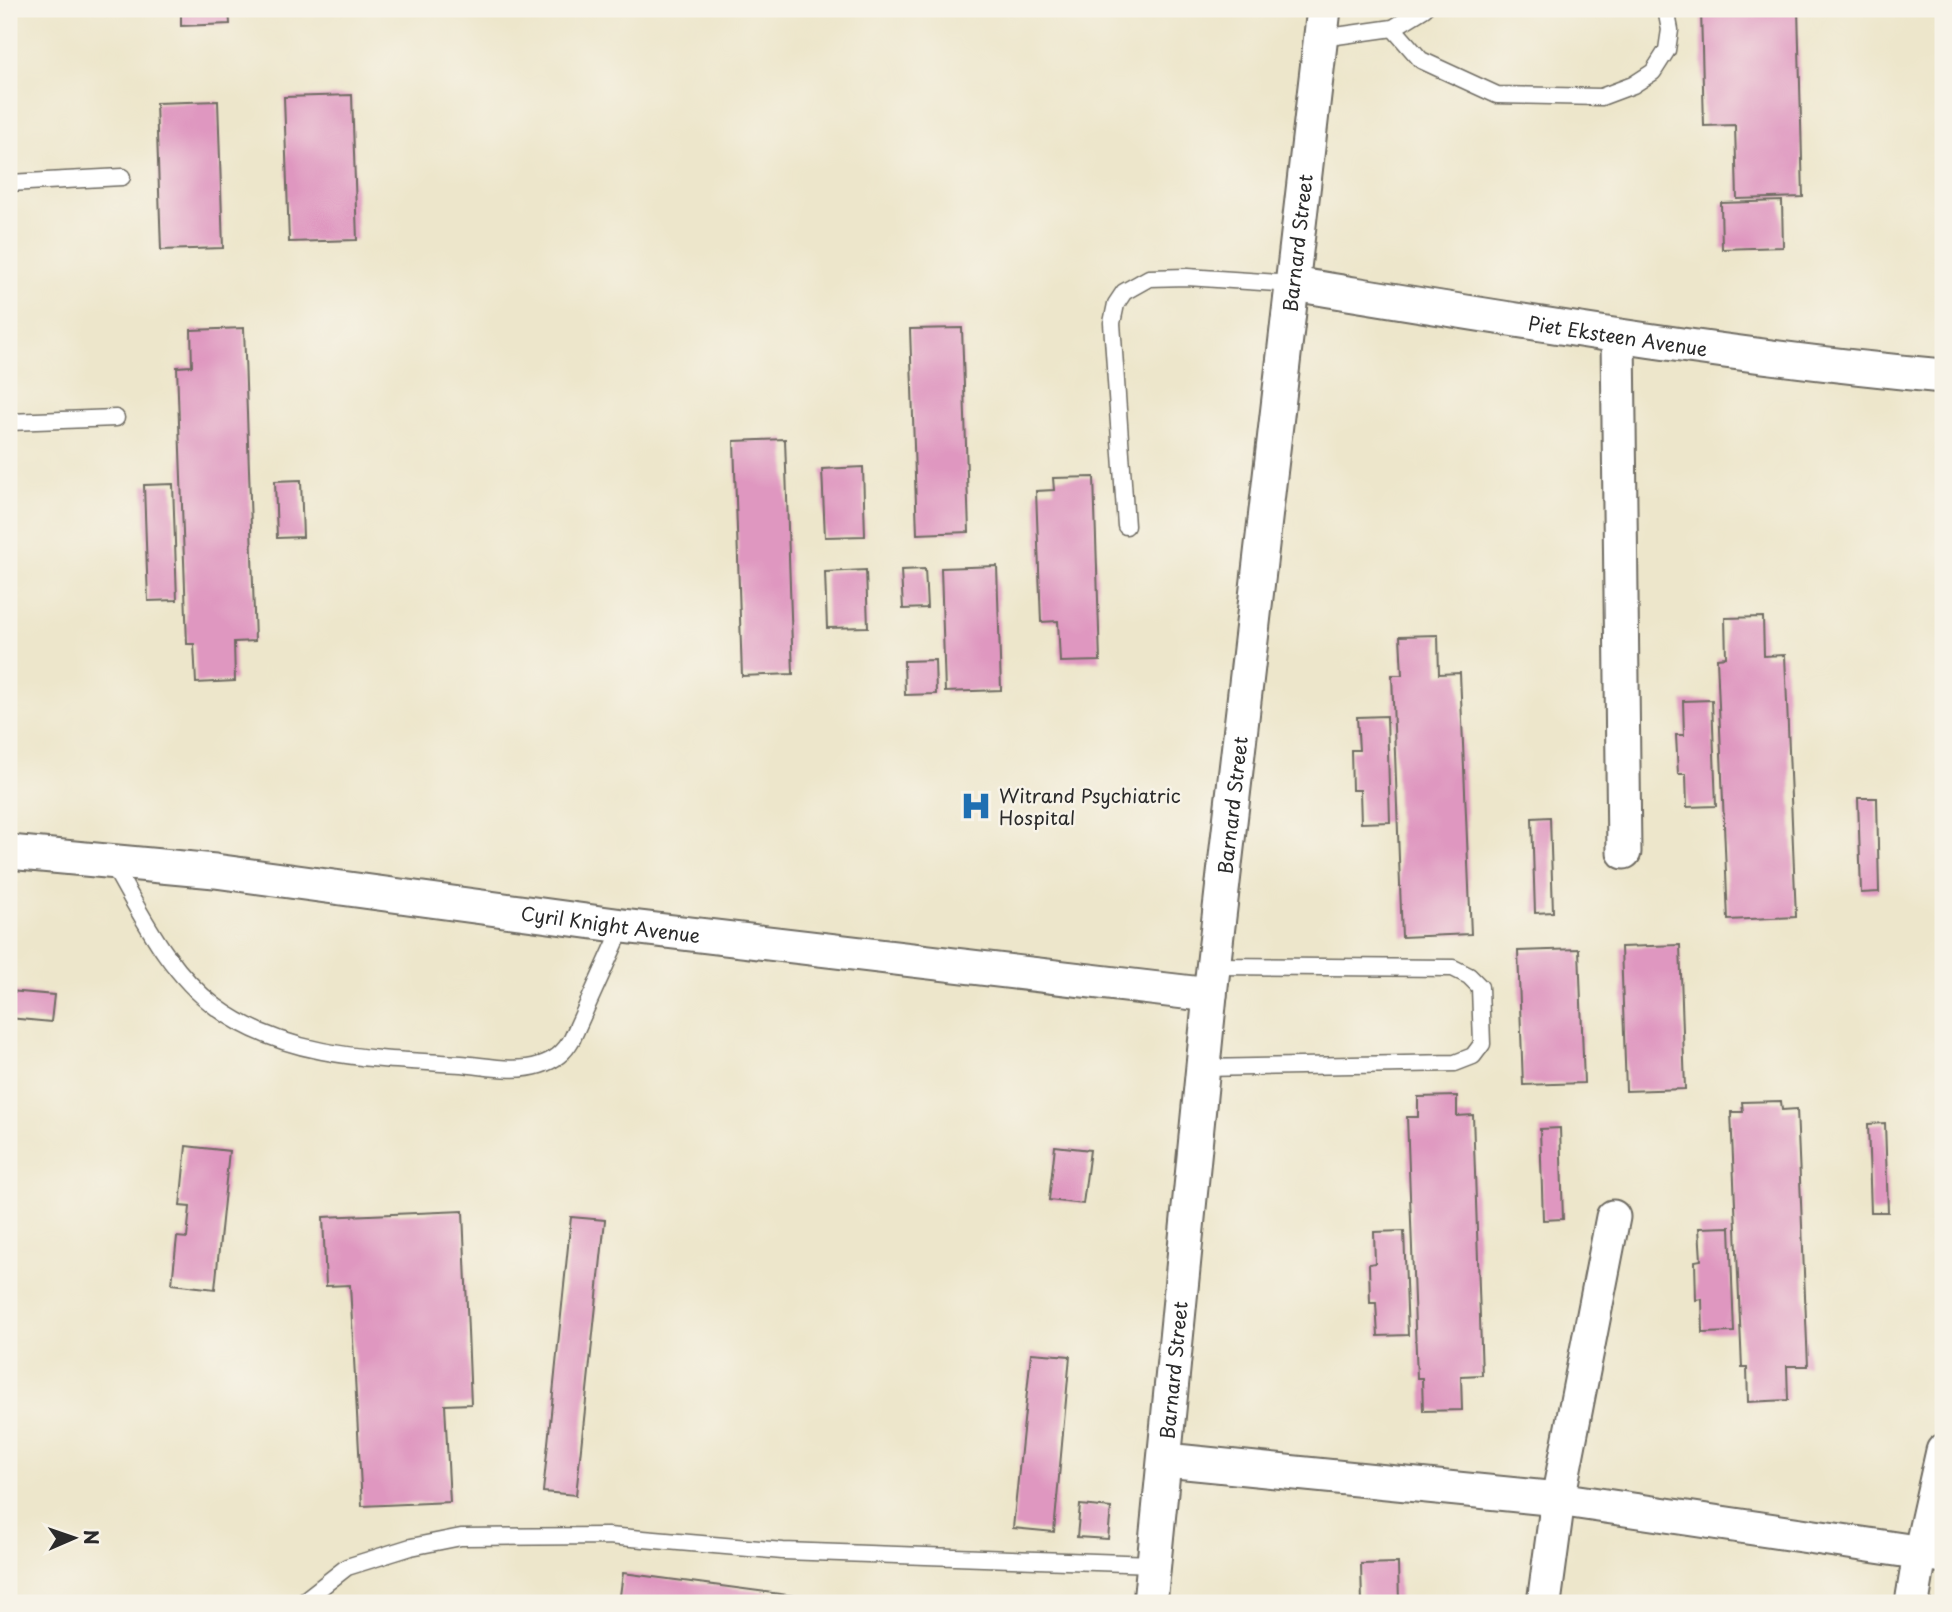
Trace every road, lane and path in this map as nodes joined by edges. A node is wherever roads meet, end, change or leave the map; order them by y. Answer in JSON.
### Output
{"nodes":[{"id":1,"x":1424,"y":9,"type":"edge"},
{"id":2,"x":1666,"y":9,"type":"edge"},
{"id":3,"x":1323,"y":23,"type":"edge"},
{"id":4,"x":1393,"y":28,"type":"junction"},
{"id":5,"x":122,"y":177,"type":"dead end"},
{"id":6,"x":9,"y":183,"type":"edge"},
{"id":7,"x":1293,"y":284,"type":"junction"},
{"id":8,"x":1618,"y":337,"type":"junction"},
{"id":9,"x":1943,"y":376,"type":"edge"},
{"id":10,"x":116,"y":418,"type":"dead end"},
{"id":11,"x":9,"y":422,"type":"edge"},
{"id":12,"x":1126,"y":526,"type":"dead end"},
{"id":13,"x":9,"y":852,"type":"edge"},
{"id":14,"x":1624,"y":852,"type":"dead end"},
{"id":15,"x":111,"y":862,"type":"junction"},
{"id":16,"x":624,"y":926,"type":"junction"},
{"id":17,"x":1212,"y":980,"type":"junction"},
{"id":18,"x":1203,"y":1068,"type":"junction"},
{"id":19,"x":1613,"y":1217,"type":"dead end"},
{"id":20,"x":1943,"y":1451,"type":"edge"},
{"id":21,"x":1166,"y":1460,"type":"junction"},
{"id":22,"x":1558,"y":1499,"type":"junction"},
{"id":23,"x":1932,"y":1555,"type":"edge"},
{"id":24,"x":1154,"y":1564,"type":"junction"},
{"id":25,"x":301,"y":1603,"type":"edge"},
{"id":26,"x":1150,"y":1603,"type":"edge"},
{"id":27,"x":1544,"y":1603,"type":"edge"},
{"id":28,"x":1912,"y":1603,"type":"edge"}],
"edges":[{"from":1,"to":4,"type":"lane"},
{"from":2,"to":4,"type":"lane"},
{"from":3,"to":4,"type":"lane"},
{"from":3,"to":7,"type":"street","name":"Barnard Street"},
{"from":5,"to":6,"type":"lane"},
{"from":7,"to":8,"type":"street","name":"Piet Eksteen Avenue"},
{"from":7,"to":12,"type":"lane"},
{"from":7,"to":17,"type":"street","name":"Barnard Street"},
{"from":8,"to":9,"type":"street","name":"Piet Eksteen Avenue"},
{"from":8,"to":14,"type":"street"},
{"from":10,"to":11,"type":"lane"},
{"from":13,"to":15,"type":"street","name":"Cyril Knight Avenue"},
{"from":15,"to":16,"type":"street","name":"Cyril Knight Avenue"},
{"from":15,"to":16,"type":"lane"},
{"from":16,"to":17,"type":"street","name":"Cyril Knight Avenue"},
{"from":17,"to":18,"type":"street","name":"Barnard Street"},
{"from":17,"to":18,"type":"lane"},
{"from":18,"to":21,"type":"street","name":"Barnard Street"},
{"from":19,"to":22,"type":"street"},
{"from":20,"to":23,"type":"street"},
{"from":21,"to":22,"type":"street"},
{"from":21,"to":24,"type":"street","name":"Barnard Street"},
{"from":22,"to":23,"type":"street"},
{"from":22,"to":27,"type":"street"},
{"from":23,"to":28,"type":"street"},
{"from":24,"to":25,"type":"lane"},
{"from":24,"to":26,"type":"street","name":"Barnard Street"}]}
